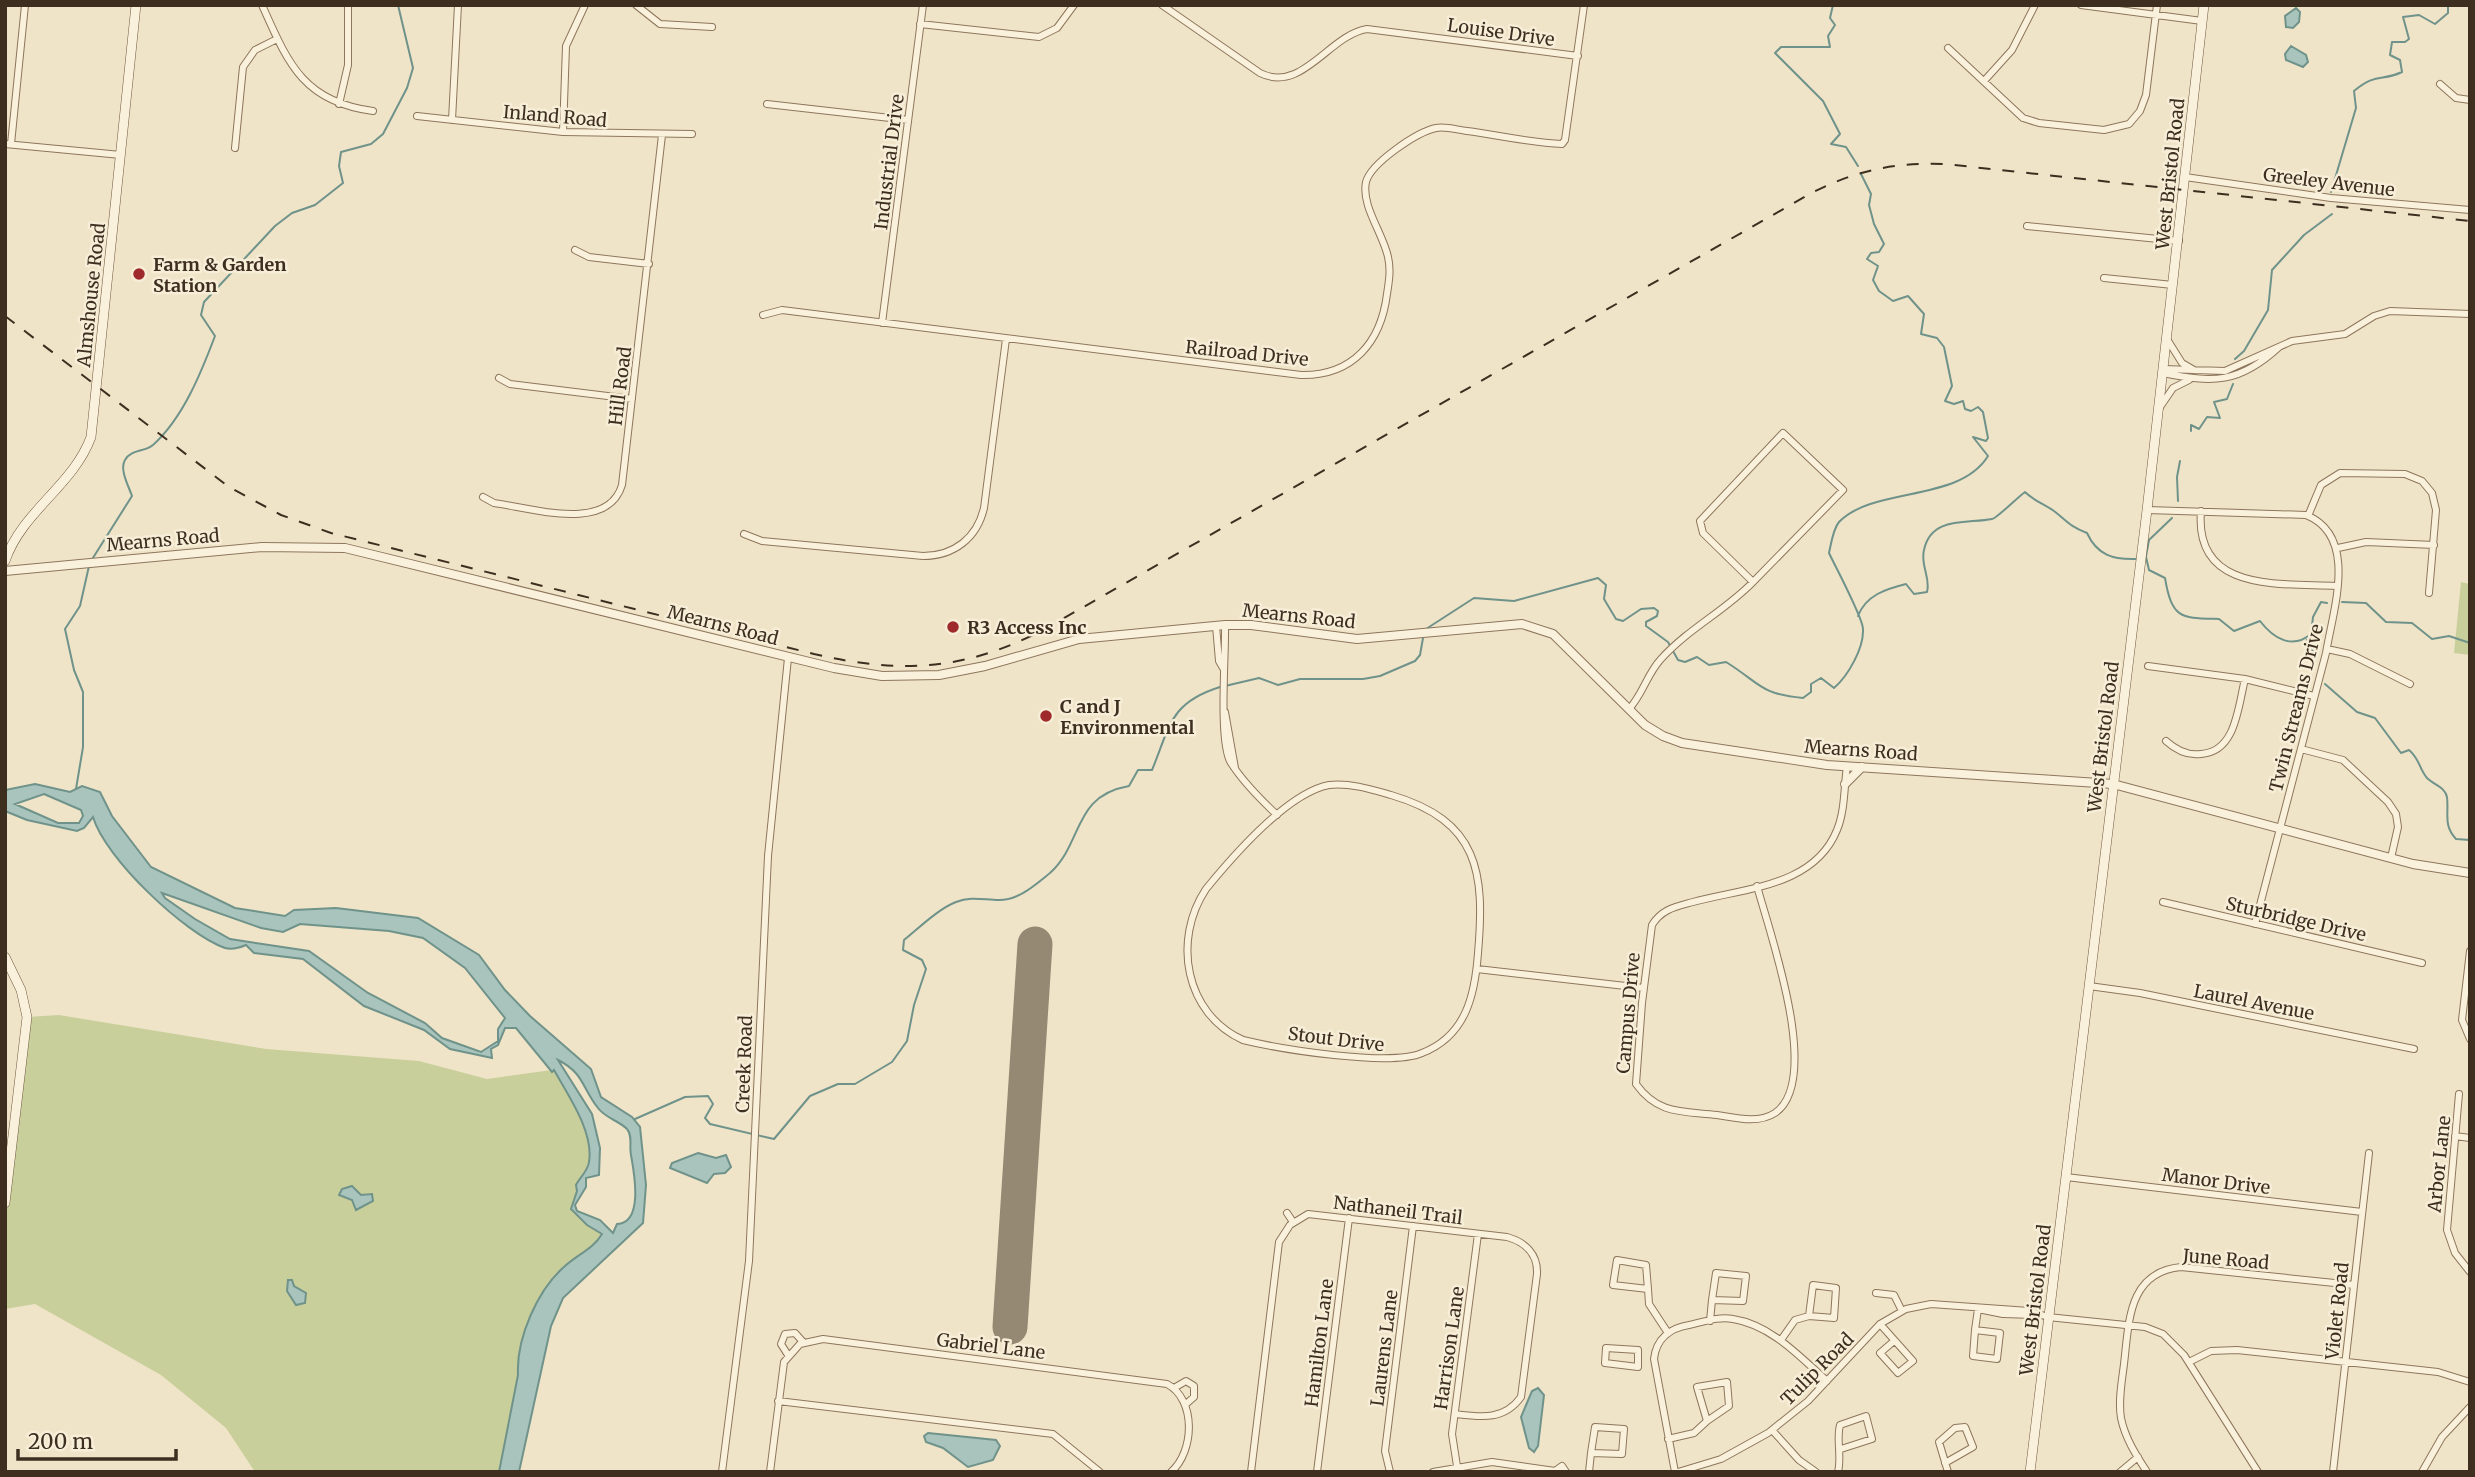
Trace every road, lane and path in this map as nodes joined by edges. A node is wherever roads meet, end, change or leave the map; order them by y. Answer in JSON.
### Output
{"nodes":[{"id":1,"x":25,"y":5,"type":"edge"},
{"id":2,"x":136,"y":5,"type":"edge"},
{"id":3,"x":262,"y":5,"type":"edge"},
{"id":4,"x":348,"y":5,"type":"edge"},
{"id":5,"x":458,"y":5,"type":"edge"},
{"id":6,"x":585,"y":5,"type":"edge"},
{"id":7,"x":636,"y":5,"type":"edge"},
{"id":8,"x":923,"y":5,"type":"edge"},
{"id":9,"x":1074,"y":5,"type":"edge"},
{"id":10,"x":1162,"y":5,"type":"edge"},
{"id":11,"x":1584,"y":5,"type":"edge"},
{"id":12,"x":2035,"y":5,"type":"edge"},
{"id":13,"x":2081,"y":5,"type":"edge"},
{"id":14,"x":2157,"y":5,"type":"edge"},
{"id":15,"x":2204,"y":5,"type":"edge"},
{"id":16,"x":2156,"y":15,"type":"junction"},
{"id":17,"x":2202,"y":21,"type":"junction"},
{"id":18,"x":920,"y":24,"type":"junction"},
{"id":19,"x":712,"y":27,"type":"dead end"},
{"id":20,"x":277,"y":38,"type":"junction"},
{"id":21,"x":1948,"y":48,"type":"dead end"},
{"id":22,"x":1578,"y":56,"type":"junction"},
{"id":23,"x":1984,"y":81,"type":"junction"},
{"id":24,"x":2440,"y":84,"type":"dead end"},
{"id":25,"x":2470,"y":100,"type":"edge"},
{"id":26,"x":339,"y":104,"type":"junction"},
{"id":27,"x":767,"y":104,"type":"dead end"},
{"id":28,"x":373,"y":111,"type":"dead end"},
{"id":29,"x":417,"y":116,"type":"dead end"},
{"id":30,"x":452,"y":120,"type":"junction"},
{"id":31,"x":908,"y":120,"type":"junction"},
{"id":32,"x":563,"y":132,"type":"junction"},
{"id":33,"x":692,"y":134,"type":"dead end"},
{"id":34,"x":662,"y":135,"type":"junction"},
{"id":35,"x":8,"y":144,"type":"edge"},
{"id":36,"x":235,"y":148,"type":"dead end"},
{"id":37,"x":121,"y":155,"type":"junction"},
{"id":38,"x":2185,"y":177,"type":"junction"},
{"id":39,"x":2470,"y":210,"type":"edge"},
{"id":40,"x":2027,"y":226,"type":"dead end"},
{"id":41,"x":2179,"y":241,"type":"junction"},
{"id":42,"x":575,"y":250,"type":"dead end"},
{"id":43,"x":649,"y":264,"type":"junction"},
{"id":44,"x":2104,"y":278,"type":"dead end"},
{"id":45,"x":2173,"y":285,"type":"junction"},
{"id":46,"x":2470,"y":314,"type":"edge"},
{"id":47,"x":763,"y":315,"type":"dead end"},
{"id":48,"x":882,"y":323,"type":"junction"},
{"id":49,"x":2167,"y":338,"type":"junction"},
{"id":50,"x":1006,"y":339,"type":"junction"},
{"id":51,"x":2280,"y":346,"type":"junction"},
{"id":52,"x":2163,"y":371,"type":"junction"},
{"id":53,"x":2199,"y":372,"type":"junction"},
{"id":54,"x":499,"y":378,"type":"dead end"},
{"id":55,"x":2195,"y":379,"type":"junction"},
{"id":56,"x":632,"y":399,"type":"junction"},
{"id":57,"x":2159,"y":409,"type":"junction"},
{"id":58,"x":483,"y":497,"type":"dead end"},
{"id":59,"x":2147,"y":510,"type":"junction"},
{"id":60,"x":2201,"y":510,"type":"junction"},
{"id":61,"x":2308,"y":516,"type":"junction"},
{"id":62,"x":744,"y":534,"type":"dead end"},
{"id":63,"x":2434,"y":545,"type":"junction"},
{"id":64,"x":2338,"y":548,"type":"junction"},
{"id":65,"x":5,"y":561,"type":"edge"},
{"id":66,"x":5,"y":571,"type":"edge"},
{"id":67,"x":1753,"y":582,"type":"junction"},
{"id":68,"x":2336,"y":586,"type":"junction"},
{"id":69,"x":2428,"y":593,"type":"dead end"},
{"id":70,"x":1220,"y":625,"type":"junction"},
{"id":71,"x":2327,"y":649,"type":"junction"},
{"id":72,"x":788,"y":658,"type":"junction"},
{"id":73,"x":2148,"y":666,"type":"dead end"},
{"id":74,"x":2245,"y":679,"type":"junction"},
{"id":75,"x":2410,"y":684,"type":"dead end"},
{"id":76,"x":2314,"y":696,"type":"junction"},
{"id":77,"x":1629,"y":709,"type":"junction"},
{"id":78,"x":2166,"y":741,"type":"dead end"},
{"id":79,"x":2301,"y":749,"type":"junction"},
{"id":80,"x":1847,"y":766,"type":"junction"},
{"id":81,"x":1861,"y":767,"type":"junction"},
{"id":82,"x":1845,"y":784,"type":"junction"},
{"id":83,"x":2113,"y":784,"type":"junction"},
{"id":84,"x":1277,"y":815,"type":"junction"},
{"id":85,"x":2280,"y":829,"type":"junction"},
{"id":86,"x":2390,"y":858,"type":"junction"},
{"id":87,"x":2470,"y":873,"type":"edge"},
{"id":88,"x":1757,"y":886,"type":"junction"},
{"id":89,"x":2163,"y":902,"type":"dead end"},
{"id":90,"x":2255,"y":924,"type":"junction"},
{"id":91,"x":2470,"y":951,"type":"edge"},
{"id":92,"x":5,"y":957,"type":"edge"},
{"id":93,"x":2422,"y":963,"type":"dead end"},
{"id":94,"x":1477,"y":969,"type":"junction"},
{"id":95,"x":2089,"y":986,"type":"junction"},
{"id":96,"x":1643,"y":988,"type":"junction"},
{"id":97,"x":2470,"y":1039,"type":"edge"},
{"id":98,"x":2414,"y":1049,"type":"dead end"},
{"id":99,"x":2459,"y":1094,"type":"dead end"},
{"id":100,"x":2455,"y":1136,"type":"junction"},
{"id":101,"x":2470,"y":1138,"type":"edge"},
{"id":102,"x":2369,"y":1153,"type":"dead end"},
{"id":103,"x":2066,"y":1177,"type":"junction"},
{"id":104,"x":5,"y":1203,"type":"edge"},
{"id":105,"x":2362,"y":1212,"type":"junction"},
{"id":106,"x":1287,"y":1213,"type":"dead end"},
{"id":107,"x":1349,"y":1218,"type":"junction"},
{"id":108,"x":1293,"y":1222,"type":"junction"},
{"id":109,"x":1413,"y":1226,"type":"junction"},
{"id":110,"x":1478,"y":1234,"type":"junction"},
{"id":111,"x":1535,"y":1243,"type":"dead end"},
{"id":112,"x":1529,"y":1250,"type":"junction"},
{"id":113,"x":2470,"y":1272,"type":"edge"},
{"id":114,"x":2354,"y":1285,"type":"junction"},
{"id":115,"x":1648,"y":1289,"type":"junction"},
{"id":116,"x":1875,"y":1293,"type":"dead end"},
{"id":117,"x":1712,"y":1300,"type":"junction"},
{"id":118,"x":1978,"y":1309,"type":"junction"},
{"id":119,"x":1902,"y":1311,"type":"junction"},
{"id":120,"x":1809,"y":1316,"type":"junction"},
{"id":121,"x":2048,"y":1317,"type":"junction"},
{"id":122,"x":1710,"y":1321,"type":"junction"},
{"id":123,"x":1880,"y":1325,"type":"junction"},
{"id":124,"x":2129,"y":1325,"type":"junction"},
{"id":125,"x":1976,"y":1330,"type":"junction"},
{"id":126,"x":1668,"y":1333,"type":"junction"},
{"id":127,"x":1781,"y":1340,"type":"junction"},
{"id":128,"x":1894,"y":1340,"type":"junction"},
{"id":129,"x":804,"y":1343,"type":"junction"},
{"id":130,"x":788,"y":1355,"type":"junction"},
{"id":131,"x":2189,"y":1362,"type":"junction"},
{"id":132,"x":2346,"y":1363,"type":"junction"},
{"id":133,"x":1638,"y":1367,"type":"junction"},
{"id":134,"x":1655,"y":1368,"type":"junction"},
{"id":135,"x":1827,"y":1381,"type":"junction"},
{"id":136,"x":2470,"y":1382,"type":"edge"},
{"id":137,"x":1174,"y":1388,"type":"junction"},
{"id":138,"x":778,"y":1401,"type":"junction"},
{"id":139,"x":1186,"y":1404,"type":"junction"},
{"id":140,"x":2470,"y":1407,"type":"edge"},
{"id":141,"x":1455,"y":1414,"type":"junction"},
{"id":142,"x":1707,"y":1421,"type":"junction"},
{"id":143,"x":1772,"y":1430,"type":"junction"},
{"id":144,"x":1668,"y":1439,"type":"junction"},
{"id":145,"x":1841,"y":1449,"type":"junction"},
{"id":146,"x":1591,"y":1453,"type":"junction"},
{"id":147,"x":2138,"y":1457,"type":"junction"},
{"id":148,"x":1179,"y":1463,"type":"junction"},
{"id":149,"x":1945,"y":1463,"type":"junction"},
{"id":150,"x":1457,"y":1466,"type":"junction"},
{"id":151,"x":1513,"y":1468,"type":"edge"},
{"id":152,"x":1555,"y":1471,"type":"edge"},
{"id":153,"x":1566,"y":1471,"type":"edge"},
{"id":154,"x":722,"y":1472,"type":"edge"},
{"id":155,"x":770,"y":1472,"type":"edge"},
{"id":156,"x":1100,"y":1472,"type":"edge"},
{"id":157,"x":1171,"y":1472,"type":"edge"},
{"id":158,"x":1184,"y":1472,"type":"edge"},
{"id":159,"x":1251,"y":1472,"type":"edge"},
{"id":160,"x":1317,"y":1472,"type":"edge"},
{"id":161,"x":1391,"y":1472,"type":"edge"},
{"id":162,"x":1433,"y":1472,"type":"edge"},
{"id":163,"x":1573,"y":1472,"type":"edge"},
{"id":164,"x":1589,"y":1472,"type":"edge"},
{"id":165,"x":1676,"y":1472,"type":"edge"},
{"id":166,"x":1816,"y":1472,"type":"edge"},
{"id":167,"x":1838,"y":1472,"type":"edge"},
{"id":168,"x":1948,"y":1472,"type":"edge"},
{"id":169,"x":2030,"y":1472,"type":"edge"},
{"id":170,"x":2120,"y":1472,"type":"edge"},
{"id":171,"x":2147,"y":1472,"type":"edge"},
{"id":172,"x":2258,"y":1472,"type":"edge"},
{"id":173,"x":2333,"y":1472,"type":"edge"},
{"id":174,"x":2422,"y":1472,"type":"edge"}],
"edges":[{"from":1,"to":35,"type":"street"},
{"from":2,"to":37,"type":"main road","name":"Almshouse Road"},
{"from":3,"to":20,"type":"street"},
{"from":4,"to":26,"type":"street"},
{"from":5,"to":30,"type":"street"},
{"from":6,"to":32,"type":"street"},
{"from":7,"to":19,"type":"street"},
{"from":8,"to":18,"type":"street","name":"Industrial Drive"},
{"from":9,"to":18,"type":"street"},
{"from":10,"to":22,"type":"street","name":"Louise Drive"},
{"from":11,"to":22,"type":"street"},
{"from":12,"to":23,"type":"street"},
{"from":13,"to":16,"type":"street"},
{"from":14,"to":16,"type":"street"},
{"from":15,"to":17,"type":"main road","name":"West Bristol Road"},
{"from":16,"to":17,"type":"street"},
{"from":16,"to":23,"type":"street"},
{"from":17,"to":38,"type":"main road","name":"West Bristol Road"},
{"from":18,"to":31,"type":"street","name":"Industrial Drive"},
{"from":20,"to":26,"type":"street"},
{"from":20,"to":36,"type":"street"},
{"from":21,"to":23,"type":"street"},
{"from":22,"to":50,"type":"street","name":"Railroad Drive"},
{"from":24,"to":25,"type":"street"},
{"from":26,"to":28,"type":"street"},
{"from":27,"to":31,"type":"street"},
{"from":29,"to":30,"type":"street","name":"Inland Road"},
{"from":30,"to":32,"type":"street","name":"Inland Road"},
{"from":31,"to":48,"type":"street","name":"Industrial Drive"},
{"from":32,"to":34,"type":"street","name":"Inland Road"},
{"from":33,"to":34,"type":"street","name":"Inland Road"},
{"from":34,"to":43,"type":"street","name":"Hill Road"},
{"from":35,"to":37,"type":"street"},
{"from":37,"to":65,"type":"main road","name":"Almshouse Road"},
{"from":38,"to":39,"type":"street","name":"Greeley Avenue"},
{"from":38,"to":41,"type":"main road","name":"West Bristol Road"},
{"from":40,"to":41,"type":"street"},
{"from":41,"to":45,"type":"main road","name":"West Bristol Road"},
{"from":42,"to":43,"type":"street"},
{"from":43,"to":56,"type":"street","name":"Hill Road"},
{"from":44,"to":45,"type":"street"},
{"from":45,"to":49,"type":"main road","name":"West Bristol Road"},
{"from":46,"to":51,"type":"street"},
{"from":47,"to":48,"type":"street","name":"Railroad Drive"},
{"from":48,"to":50,"type":"street","name":"Railroad Drive"},
{"from":49,"to":52,"type":"main road","name":"West Bristol Road"},
{"from":49,"to":53,"type":"street"},
{"from":50,"to":62,"type":"street"},
{"from":51,"to":53,"type":"street"},
{"from":51,"to":55,"type":"street"},
{"from":52,"to":53,"type":"street"},
{"from":52,"to":55,"type":"street"},
{"from":52,"to":57,"type":"main road","name":"West Bristol Road"},
{"from":54,"to":56,"type":"street"},
{"from":55,"to":57,"type":"street"},
{"from":56,"to":58,"type":"street","name":"Hill Road"},
{"from":57,"to":59,"type":"main road","name":"West Bristol Road"},
{"from":59,"to":60,"type":"street"},
{"from":59,"to":83,"type":"main road","name":"West Bristol Road"},
{"from":60,"to":61,"type":"street"},
{"from":60,"to":68,"type":"street"},
{"from":61,"to":63,"type":"street"},
{"from":61,"to":64,"type":"street"},
{"from":63,"to":64,"type":"street"},
{"from":63,"to":69,"type":"street"},
{"from":64,"to":68,"type":"street","name":"Twin Streams Drive"},
{"from":66,"to":72,"type":"street","name":"Mearns Road"},
{"from":67,"to":67,"type":"street"},
{"from":67,"to":77,"type":"street"},
{"from":68,"to":71,"type":"street","name":"Twin Streams Drive"},
{"from":70,"to":72,"type":"street","name":"Mearns Road"},
{"from":70,"to":77,"type":"street","name":"Mearns Road"},
{"from":70,"to":84,"type":"street"},
{"from":71,"to":75,"type":"street"},
{"from":71,"to":76,"type":"street","name":"Twin Streams Drive"},
{"from":72,"to":154,"type":"street","name":"Creek Road"},
{"from":73,"to":74,"type":"street"},
{"from":74,"to":76,"type":"street"},
{"from":74,"to":78,"type":"street"},
{"from":76,"to":79,"type":"street","name":"Twin Streams Drive"},
{"from":77,"to":80,"type":"street","name":"Mearns Road"},
{"from":79,"to":85,"type":"street","name":"Twin Streams Drive"},
{"from":79,"to":86,"type":"street"},
{"from":80,"to":81,"type":"street","name":"Mearns Road"},
{"from":80,"to":82,"type":"street","name":"Campus Drive"},
{"from":81,"to":82,"type":"street"},
{"from":81,"to":83,"type":"street","name":"Mearns Road"},
{"from":82,"to":88,"type":"street","name":"Campus Drive"},
{"from":83,"to":85,"type":"street","name":"Mearns Road"},
{"from":83,"to":95,"type":"main road","name":"West Bristol Road"},
{"from":84,"to":94,"type":"street","name":"Stout Drive"},
{"from":84,"to":94,"type":"street","name":"Stout Drive"},
{"from":85,"to":86,"type":"street","name":"Mearns Road"},
{"from":85,"to":90,"type":"street","name":"Twin Streams Drive"},
{"from":86,"to":87,"type":"street","name":"Mearns Road"},
{"from":88,"to":96,"type":"street","name":"Campus Drive"},
{"from":88,"to":96,"type":"street","name":"Campus Drive"},
{"from":89,"to":90,"type":"street","name":"Sturbridge Drive"},
{"from":90,"to":93,"type":"street","name":"Sturbridge Drive"},
{"from":91,"to":97,"type":"street"},
{"from":92,"to":104,"type":"main road"},
{"from":94,"to":96,"type":"street"},
{"from":95,"to":98,"type":"street","name":"Laurel Avenue"},
{"from":95,"to":103,"type":"main road","name":"West Bristol Road"},
{"from":99,"to":100,"type":"street","name":"Arbor Lane"},
{"from":100,"to":101,"type":"street"},
{"from":100,"to":113,"type":"street","name":"Arbor Lane"},
{"from":102,"to":105,"type":"street","name":"Violet Road"},
{"from":103,"to":105,"type":"street","name":"Manor Drive"},
{"from":103,"to":121,"type":"main road","name":"West Bristol Road"},
{"from":105,"to":114,"type":"street","name":"Violet Road"},
{"from":106,"to":108,"type":"street"},
{"from":107,"to":108,"type":"street","name":"Nathaneil Trail"},
{"from":107,"to":109,"type":"street","name":"Nathaneil Trail"},
{"from":107,"to":160,"type":"street","name":"Hamilton Lane"},
{"from":108,"to":159,"type":"street"},
{"from":109,"to":110,"type":"street","name":"Nathaneil Trail"},
{"from":109,"to":161,"type":"street","name":"Laurens Lane"},
{"from":110,"to":112,"type":"street","name":"Nathaneil Trail"},
{"from":110,"to":141,"type":"street","name":"Harrison Lane"},
{"from":111,"to":112,"type":"street"},
{"from":112,"to":141,"type":"street"},
{"from":114,"to":124,"type":"street","name":"June Road"},
{"from":114,"to":132,"type":"street","name":"Violet Road"},
{"from":115,"to":115,"type":"street"},
{"from":115,"to":126,"type":"street"},
{"from":116,"to":119,"type":"street"},
{"from":117,"to":117,"type":"street"},
{"from":117,"to":122,"type":"street"},
{"from":118,"to":119,"type":"street","name":"Tulip Road"},
{"from":118,"to":121,"type":"street","name":"Tulip Road"},
{"from":118,"to":125,"type":"street"},
{"from":119,"to":123,"type":"street","name":"Tulip Road"},
{"from":120,"to":120,"type":"street"},
{"from":120,"to":127,"type":"street"},
{"from":121,"to":124,"type":"street","name":"Tulip Road"},
{"from":121,"to":169,"type":"main road","name":"West Bristol Road"},
{"from":122,"to":126,"type":"street"},
{"from":122,"to":127,"type":"street"},
{"from":123,"to":128,"type":"street"},
{"from":123,"to":135,"type":"street","name":"Tulip Road"},
{"from":124,"to":131,"type":"street","name":"Tulip Road"},
{"from":124,"to":147,"type":"street","name":"June Road"},
{"from":125,"to":125,"type":"street"},
{"from":126,"to":134,"type":"street"},
{"from":127,"to":135,"type":"street"},
{"from":128,"to":128,"type":"street"},
{"from":129,"to":130,"type":"street"},
{"from":129,"to":130,"type":"street","name":"Gabriel Lane"},
{"from":129,"to":137,"type":"street","name":"Gabriel Lane"},
{"from":130,"to":138,"type":"street","name":"Gabriel Lane"},
{"from":131,"to":132,"type":"street"},
{"from":131,"to":172,"type":"street","name":"Tulip Road"},
{"from":132,"to":136,"type":"street"},
{"from":132,"to":173,"type":"street","name":"Violet Road"},
{"from":133,"to":133,"type":"street"},
{"from":133,"to":134,"type":"street"},
{"from":134,"to":144,"type":"street"},
{"from":135,"to":143,"type":"street","name":"Tulip Road"},
{"from":137,"to":139,"type":"street"},
{"from":137,"to":139,"type":"street","name":"Gabriel Lane"},
{"from":138,"to":155,"type":"street","name":"Gabriel Lane"},
{"from":138,"to":156,"type":"street"},
{"from":139,"to":148,"type":"street","name":"Gabriel Lane"},
{"from":140,"to":174,"type":"street"},
{"from":141,"to":150,"type":"street","name":"Harrison Lane"},
{"from":142,"to":142,"type":"street"},
{"from":142,"to":144,"type":"street"},
{"from":143,"to":165,"type":"street","name":"Tulip Road"},
{"from":143,"to":166,"type":"street"},
{"from":144,"to":165,"type":"street"},
{"from":145,"to":145,"type":"street"},
{"from":145,"to":167,"type":"street"},
{"from":146,"to":146,"type":"street"},
{"from":146,"to":164,"type":"street"},
{"from":147,"to":170,"type":"street"},
{"from":147,"to":171,"type":"street","name":"June Road"},
{"from":148,"to":157,"type":"street","name":"Gabriel Lane"},
{"from":148,"to":158,"type":"street"},
{"from":149,"to":149,"type":"street"},
{"from":149,"to":168,"type":"street"},
{"from":150,"to":151,"type":"street"},
{"from":150,"to":162,"type":"street"},
{"from":151,"to":152,"type":"street"},
{"from":152,"to":153,"type":"street"},
{"from":153,"to":163,"type":"street"}]}
